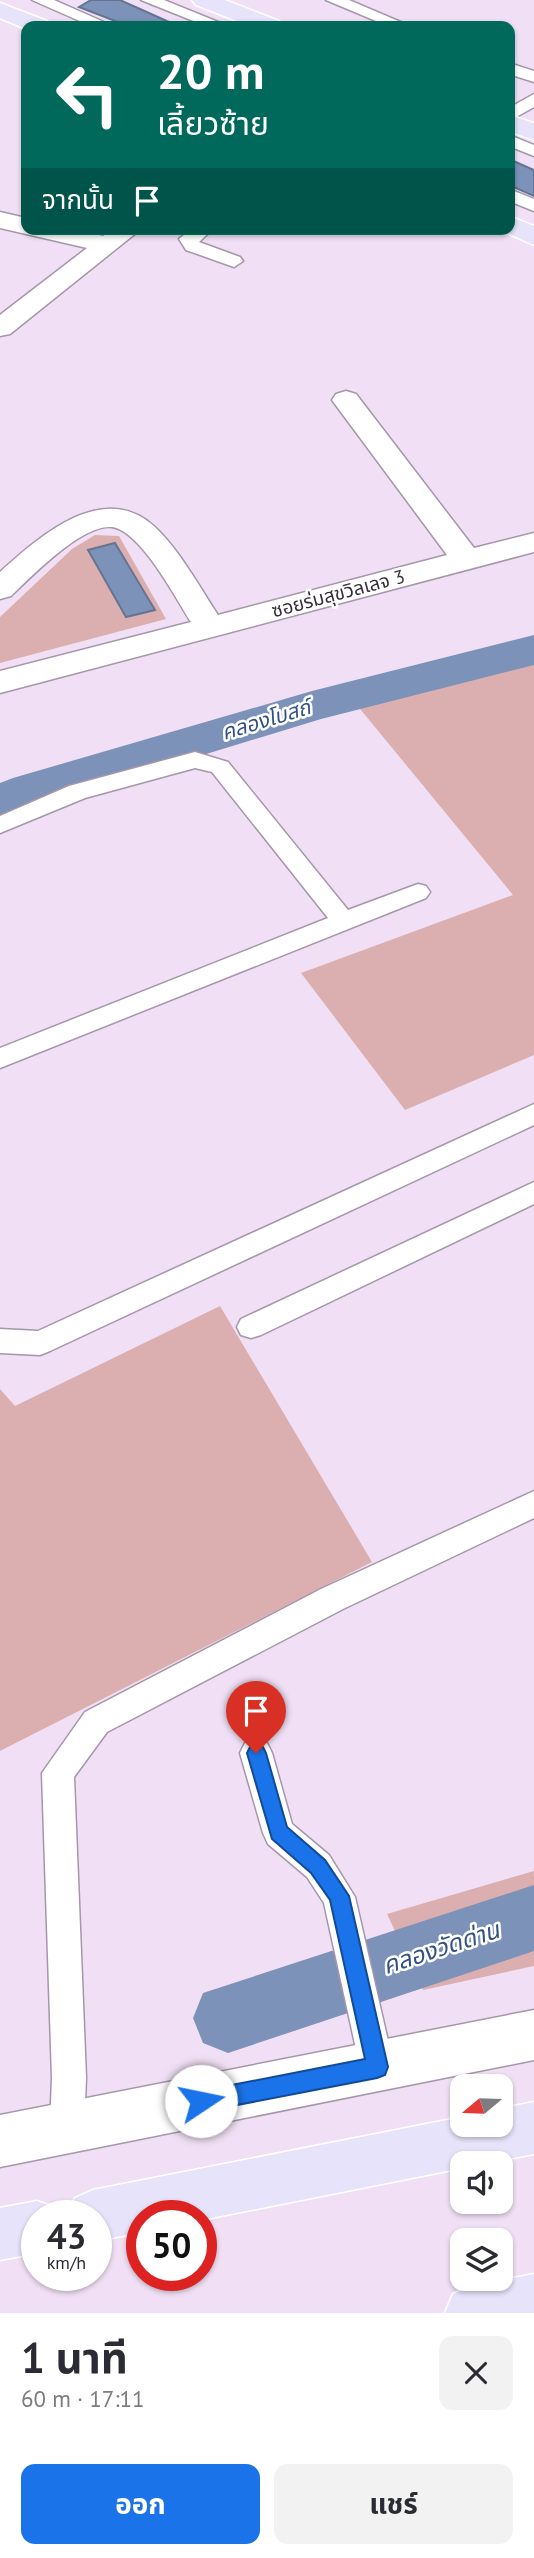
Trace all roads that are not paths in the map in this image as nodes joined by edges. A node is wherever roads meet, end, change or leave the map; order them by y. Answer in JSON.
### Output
{"nodes":[{"id":1,"x":40,"y":0,"type":"edge"},
{"id":2,"x":149,"y":0,"type":"edge"},
{"id":3,"x":204,"y":0,"type":"edge"},
{"id":4,"x":334,"y":0,"type":"edge"},
{"id":5,"x":0,"y":10,"type":"edge"},
{"id":6,"x":229,"y":12,"type":"edge"},
{"id":7,"x":27,"y":21,"type":"edge"},
{"id":8,"x":92,"y":21,"type":"edge"},
{"id":9,"x":256,"y":21,"type":"edge"},
{"id":10,"x":389,"y":21,"type":"edge"},
{"id":11,"x":515,"y":70,"type":"edge"},
{"id":12,"x":534,"y":77,"type":"edge"},
{"id":13,"x":534,"y":99,"type":"edge"},
{"id":14,"x":515,"y":112,"type":"edge"},
{"id":15,"x":515,"y":124,"type":"edge"},
{"id":16,"x":534,"y":132,"type":"edge"},
{"id":17,"x":515,"y":142,"type":"edge"},
{"id":18,"x":534,"y":150,"type":"edge"},
{"id":19,"x":515,"y":197,"type":"edge"},
{"id":20,"x":534,"y":206,"type":"edge"},
{"id":21,"x":0,"y":220,"type":"edge"},
{"id":22,"x":21,"y":225,"type":"edge"},
{"id":23,"x":515,"y":227,"type":"edge"},
{"id":24,"x":99,"y":235,"type":"edge"},
{"id":25,"x":194,"y":235,"type":"edge"},
{"id":26,"x":118,"y":237,"type":"edge"},
{"id":27,"x":534,"y":237,"type":"edge"},
{"id":28,"x":234,"y":261,"type":"dead end"},
{"id":29,"x":0,"y":328,"type":"edge"},
{"id":30,"x":346,"y":400,"type":"dead end"},
{"id":31,"x":534,"y":542,"type":"edge"},
{"id":32,"x":467,"y":560,"type":"junction"},
{"id":33,"x":0,"y":589,"type":"edge"},
{"id":34,"x":210,"y":627,"type":"junction"},
{"id":35,"x":0,"y":682,"type":"edge"},
{"id":36,"x":0,"y":825,"type":"edge"},
{"id":37,"x":418,"y":892,"type":"dead end"},
{"id":38,"x":343,"y":921,"type":"junction"},
{"id":39,"x":0,"y":1058,"type":"edge"},
{"id":40,"x":534,"y":1114,"type":"edge"},
{"id":41,"x":534,"y":1192,"type":"edge"},
{"id":42,"x":251,"y":1327,"type":"dead end"},
{"id":43,"x":0,"y":1341,"type":"edge"},
{"id":44,"x":534,"y":1504,"type":"edge"},
{"id":45,"x":256,"y":1753,"type":"dead end"},
{"id":46,"x":345,"y":1923,"type":"joint"},
{"id":47,"x":363,"y":2007,"type":"joint"},
{"id":48,"x":534,"y":2035,"type":"edge"},
{"id":49,"x":377,"y":2067,"type":"junction"},
{"id":50,"x":67,"y":2127,"type":"junction"},
{"id":51,"x":534,"y":2128,"type":"edge"},
{"id":52,"x":0,"y":2141,"type":"edge"},
{"id":53,"x":112,"y":2212,"type":"edge"},
{"id":54,"x":21,"y":2230,"type":"edge"},
{"id":55,"x":0,"y":2234,"type":"edge"},
{"id":56,"x":534,"y":2301,"type":"edge"},
{"id":57,"x":472,"y":2313,"type":"edge"}],
"edges":[{"from":1,"to":8,"type":"lane"},
{"from":2,"to":6,"type":"lane"},
{"from":3,"to":6,"type":"main road"},
{"from":4,"to":10,"type":"lane"},
{"from":5,"to":7,"type":"main road"},
{"from":6,"to":9,"type":"main road"},
{"from":11,"to":12,"type":"lane"},
{"from":13,"to":14,"type":"lane"},
{"from":15,"to":16,"type":"main road"},
{"from":17,"to":18,"type":"lane"},
{"from":19,"to":20,"type":"lane"},
{"from":21,"to":22,"type":"street"},
{"from":23,"to":27,"type":"main road"},
{"from":24,"to":26,"type":"street"},
{"from":25,"to":28,"type":"lane"},
{"from":26,"to":29,"type":"street"},
{"from":30,"to":32,"type":"street"},
{"from":31,"to":32,"type":"street","name":"ซอยร่มสุขวิลเลจ 3"},
{"from":32,"to":34,"type":"street","name":"ซอยร่มสุขวิลเลจ 3"},
{"from":33,"to":34,"type":"street"},
{"from":34,"to":35,"type":"street","name":"ซอยร่มสุขวิลเลจ 3"},
{"from":36,"to":38,"type":"lane"},
{"from":37,"to":38,"type":"lane"},
{"from":38,"to":39,"type":"lane"},
{"from":40,"to":43,"type":"lane"},
{"from":41,"to":42,"type":"lane"},
{"from":44,"to":50,"type":"lane"},
{"from":45,"to":46,"type":"lane"},
{"from":46,"to":47,"type":"lane"},
{"from":47,"to":49,"type":"lane"},
{"from":48,"to":49,"type":"street"},
{"from":49,"to":50,"type":"street"},
{"from":50,"to":52,"type":"street"},
{"from":51,"to":53,"type":"main road"},
{"from":54,"to":55,"type":"main road"},
{"from":56,"to":57,"type":"main road"}]}
